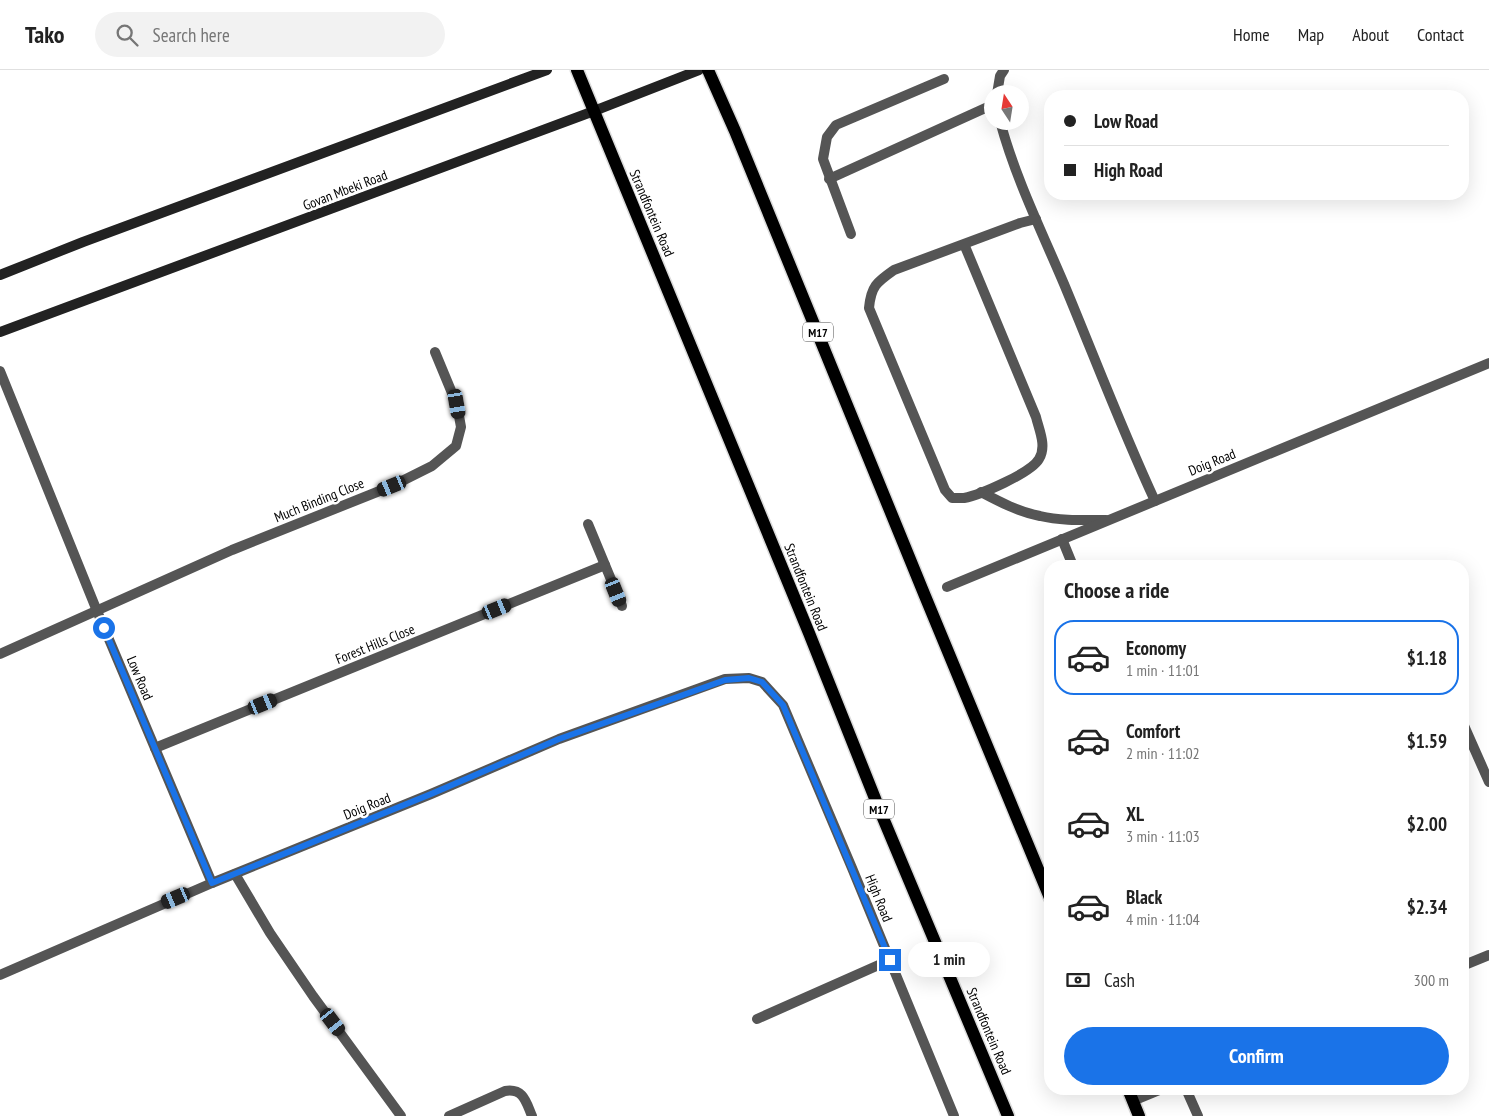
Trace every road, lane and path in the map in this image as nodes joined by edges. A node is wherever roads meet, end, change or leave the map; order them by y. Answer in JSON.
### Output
{"nodes":[{"id":1,"x":546,"y":70,"type":"edge"},
{"id":2,"x":577,"y":70,"type":"edge"},
{"id":3,"x":699,"y":70,"type":"edge"},
{"id":4,"x":708,"y":70,"type":"edge"},
{"id":5,"x":1004,"y":70,"type":"edge"},
{"id":6,"x":944,"y":79,"type":"dead end"},
{"id":7,"x":998,"y":85,"type":"edge"},
{"id":8,"x":984,"y":109,"type":"edge"},
{"id":9,"x":594,"y":112,"type":"junction"},
{"id":10,"x":1002,"y":130,"type":"edge"},
{"id":11,"x":829,"y":179,"type":"junction"},
{"id":12,"x":1036,"y":219,"type":"junction"},
{"id":13,"x":851,"y":234,"type":"dead end"},
{"id":14,"x":964,"y":244,"type":"junction"},
{"id":15,"x":0,"y":275,"type":"edge"},
{"id":16,"x":0,"y":332,"type":"edge"},
{"id":17,"x":436,"y":352,"type":"dead end"},
{"id":18,"x":1489,"y":363,"type":"edge"},
{"id":19,"x":0,"y":371,"type":"edge"},
{"id":20,"x":981,"y":492,"type":"junction"},
{"id":21,"x":1155,"y":501,"type":"junction"},
{"id":22,"x":1106,"y":520,"type":"junction"},
{"id":23,"x":588,"y":524,"type":"dead end"},
{"id":24,"x":1062,"y":539,"type":"junction"},
{"id":25,"x":1071,"y":560,"type":"edge"},
{"id":26,"x":605,"y":565,"type":"junction"},
{"id":27,"x":947,"y":587,"type":"dead end"},
{"id":28,"x":622,"y":606,"type":"dead end"},
{"id":29,"x":97,"y":611,"type":"junction"},
{"id":30,"x":0,"y":654,"type":"edge"},
{"id":31,"x":749,"y":678,"type":"joint"},
{"id":32,"x":1469,"y":738,"type":"edge"},
{"id":33,"x":155,"y":748,"type":"junction"},
{"id":34,"x":1489,"y":782,"type":"edge"},
{"id":35,"x":235,"y":874,"type":"junction"},
{"id":36,"x":212,"y":883,"type":"junction"},
{"id":37,"x":1044,"y":884,"type":"edge"},
{"id":38,"x":1489,"y":955,"type":"edge"},
{"id":39,"x":890,"y":960,"type":"junction"},
{"id":40,"x":1469,"y":963,"type":"edge"},
{"id":41,"x":0,"y":975,"type":"edge"},
{"id":42,"x":757,"y":1019,"type":"dead end"},
{"id":43,"x":1130,"y":1095,"type":"edge"},
{"id":44,"x":1148,"y":1095,"type":"edge"},
{"id":45,"x":1189,"y":1095,"type":"edge"},
{"id":46,"x":1133,"y":1101,"type":"junction"},
{"id":47,"x":401,"y":1116,"type":"edge"},
{"id":48,"x":450,"y":1116,"type":"edge"},
{"id":49,"x":532,"y":1116,"type":"edge"},
{"id":50,"x":954,"y":1116,"type":"edge"},
{"id":51,"x":1008,"y":1116,"type":"edge"},
{"id":52,"x":1139,"y":1116,"type":"edge"},
{"id":53,"x":1198,"y":1116,"type":"edge"}],
"edges":[{"from":1,"to":15,"type":"main road"},
{"from":2,"to":9,"type":"main road","name":"Strandfontein Road","number":"M17"},
{"from":3,"to":9,"type":"main road","name":"Govan Mbeki Road"},
{"from":4,"to":37,"type":"main road","number":"M17"},
{"from":5,"to":7,"type":"street"},
{"from":6,"to":11,"type":"street"},
{"from":8,"to":11,"type":"street"},
{"from":9,"to":16,"type":"main road","name":"Govan Mbeki Road"},
{"from":9,"to":51,"type":"main road","name":"Strandfontein Road","number":"M17"},
{"from":10,"to":12,"type":"street"},
{"from":11,"to":13,"type":"street"},
{"from":12,"to":14,"type":"street"},
{"from":12,"to":21,"type":"street"},
{"from":14,"to":20,"type":"street"},
{"from":14,"to":20,"type":"street"},
{"from":17,"to":29,"type":"street","name":"Much Binding Close"},
{"from":18,"to":21,"type":"street","name":"Doig Road"},
{"from":19,"to":29,"type":"street","name":"Low Road"},
{"from":20,"to":22,"type":"street"},
{"from":21,"to":22,"type":"street","name":"Doig Road"},
{"from":22,"to":24,"type":"street","name":"Doig Road"},
{"from":23,"to":26,"type":"street"},
{"from":24,"to":25,"type":"street"},
{"from":24,"to":27,"type":"street","name":"Doig Road"},
{"from":26,"to":28,"type":"street"},
{"from":26,"to":33,"type":"street","name":"Forest Hills Close"},
{"from":29,"to":30,"type":"street","name":"Much Binding Close"},
{"from":29,"to":33,"type":"street","name":"Low Road"},
{"from":31,"to":35,"type":"street","name":"Doig Road"},
{"from":31,"to":39,"type":"street","name":"High Road"},
{"from":32,"to":34,"type":"street"},
{"from":33,"to":36,"type":"street","name":"Low Road"},
{"from":35,"to":36,"type":"street","name":"Doig Road"},
{"from":35,"to":47,"type":"street"},
{"from":36,"to":41,"type":"street","name":"Doig Road"},
{"from":38,"to":40,"type":"street"},
{"from":39,"to":42,"type":"street"},
{"from":39,"to":50,"type":"street","name":"High Road"},
{"from":43,"to":46,"type":"main road"},
{"from":44,"to":46,"type":"street"},
{"from":45,"to":53,"type":"street"},
{"from":46,"to":52,"type":"main road"},
{"from":48,"to":49,"type":"street"}]}
